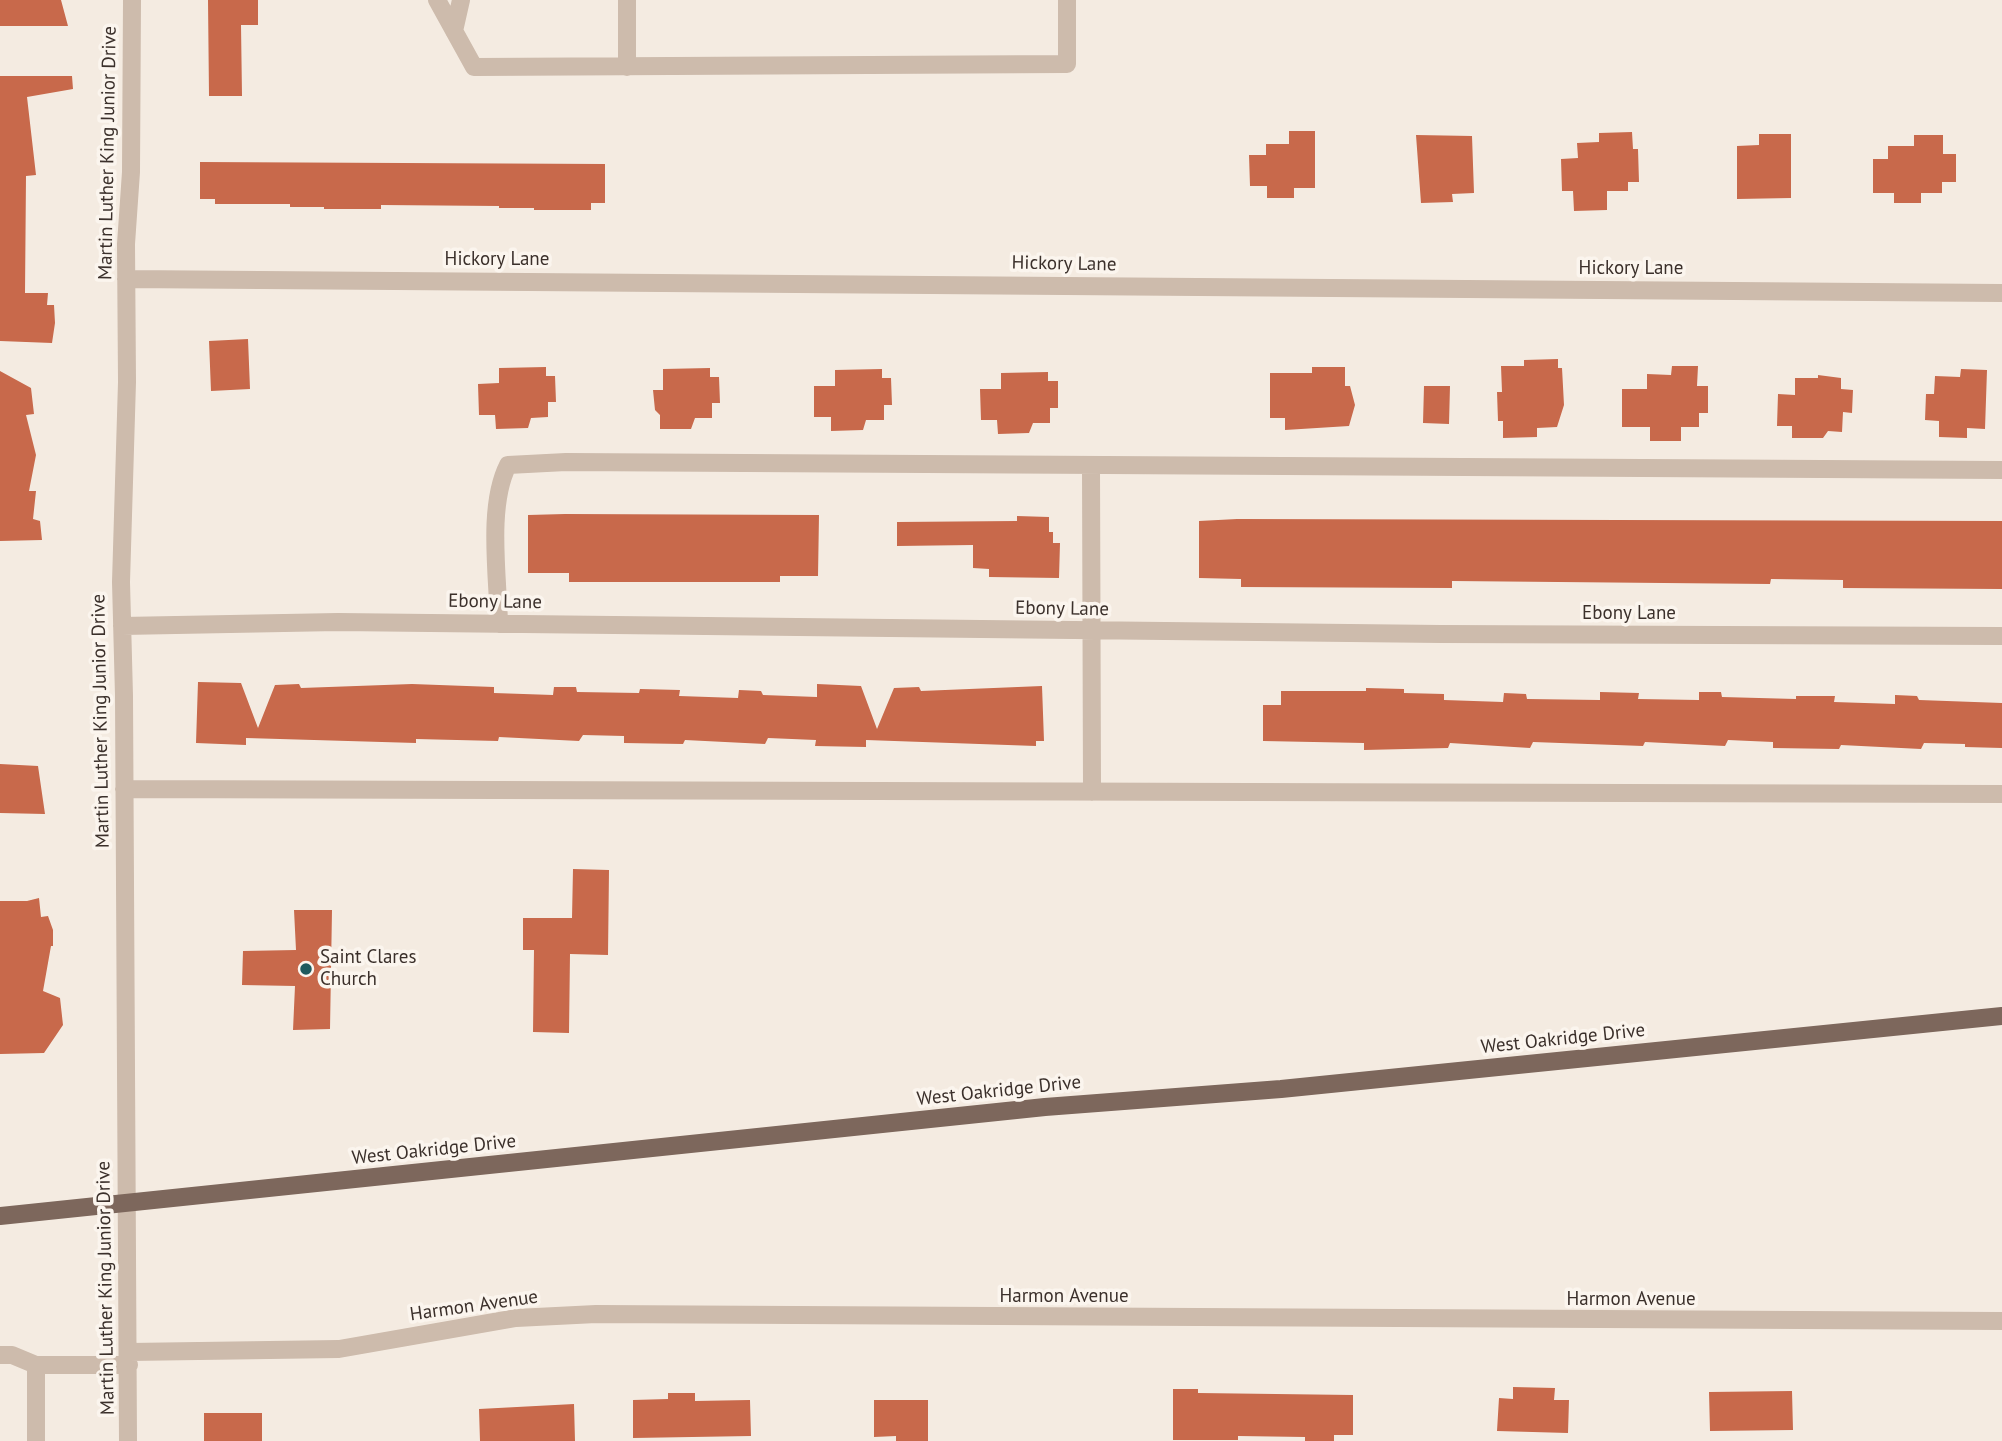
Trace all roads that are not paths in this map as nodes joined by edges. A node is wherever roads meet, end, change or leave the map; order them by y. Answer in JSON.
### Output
{"nodes":[{"id":1,"x":132,"y":0,"type":"edge"},
{"id":2,"x":437,"y":0,"type":"edge"},
{"id":3,"x":461,"y":0,"type":"edge"},
{"id":4,"x":627,"y":0,"type":"edge"},
{"id":5,"x":1067,"y":0,"type":"edge"},
{"id":6,"x":454,"y":31,"type":"junction"},
{"id":7,"x":627,"y":67,"type":"junction"},
{"id":8,"x":126,"y":279,"type":"junction"},
{"id":9,"x":2002,"y":293,"type":"edge"},
{"id":10,"x":1091,"y":466,"type":"junction"},
{"id":11,"x":2002,"y":470,"type":"edge"},
{"id":12,"x":499,"y":624,"type":"junction"},
{"id":13,"x":122,"y":626,"type":"junction"},
{"id":14,"x":1093,"y":630,"type":"junction"},
{"id":15,"x":2002,"y":636,"type":"edge"},
{"id":16,"x":124,"y":789,"type":"junction"},
{"id":17,"x":1092,"y":792,"type":"junction"},
{"id":18,"x":2002,"y":794,"type":"edge"},
{"id":19,"x":2002,"y":1016,"type":"edge"},
{"id":20,"x":126,"y":1203,"type":"junction"},
{"id":21,"x":0,"y":1216,"type":"edge"},
{"id":22,"x":2002,"y":1321,"type":"edge"},
{"id":23,"x":0,"y":1355,"type":"edge"},
{"id":24,"x":129,"y":1359,"type":"junction"},
{"id":25,"x":36,"y":1365,"type":"junction"},
{"id":26,"x":36,"y":1441,"type":"edge"},
{"id":27,"x":128,"y":1441,"type":"edge"}],
"edges":[{"from":1,"to":8,"type":"street","name":"Martin Luther King Junior Drive"},
{"from":2,"to":6,"type":"street"},
{"from":3,"to":6,"type":"street"},
{"from":4,"to":7,"type":"street"},
{"from":5,"to":7,"type":"street"},
{"from":6,"to":7,"type":"street"},
{"from":8,"to":9,"type":"street","name":"Hickory Lane"},
{"from":8,"to":13,"type":"street","name":"Martin Luther King Junior Drive"},
{"from":10,"to":11,"type":"street"},
{"from":10,"to":12,"type":"street"},
{"from":10,"to":14,"type":"street"},
{"from":12,"to":13,"type":"street","name":"Ebony Lane"},
{"from":12,"to":14,"type":"street","name":"Ebony Lane"},
{"from":13,"to":16,"type":"street","name":"Martin Luther King Junior Drive"},
{"from":14,"to":15,"type":"street","name":"Ebony Lane"},
{"from":14,"to":17,"type":"street"},
{"from":16,"to":17,"type":"street"},
{"from":16,"to":20,"type":"street","name":"Martin Luther King Junior Drive"},
{"from":17,"to":18,"type":"street"},
{"from":19,"to":20,"type":"main road","name":"West Oakridge Drive"},
{"from":20,"to":21,"type":"main road","name":"West Oakridge Drive"},
{"from":20,"to":24,"type":"street","name":"Martin Luther King Junior Drive"},
{"from":22,"to":24,"type":"street","name":"Harmon Avenue"},
{"from":23,"to":25,"type":"street","name":"Harmon Avenue"},
{"from":24,"to":25,"type":"street","name":"Harmon Avenue"},
{"from":24,"to":27,"type":"street","name":"Martin Luther King Junior Drive"},
{"from":25,"to":26,"type":"street"}]}
